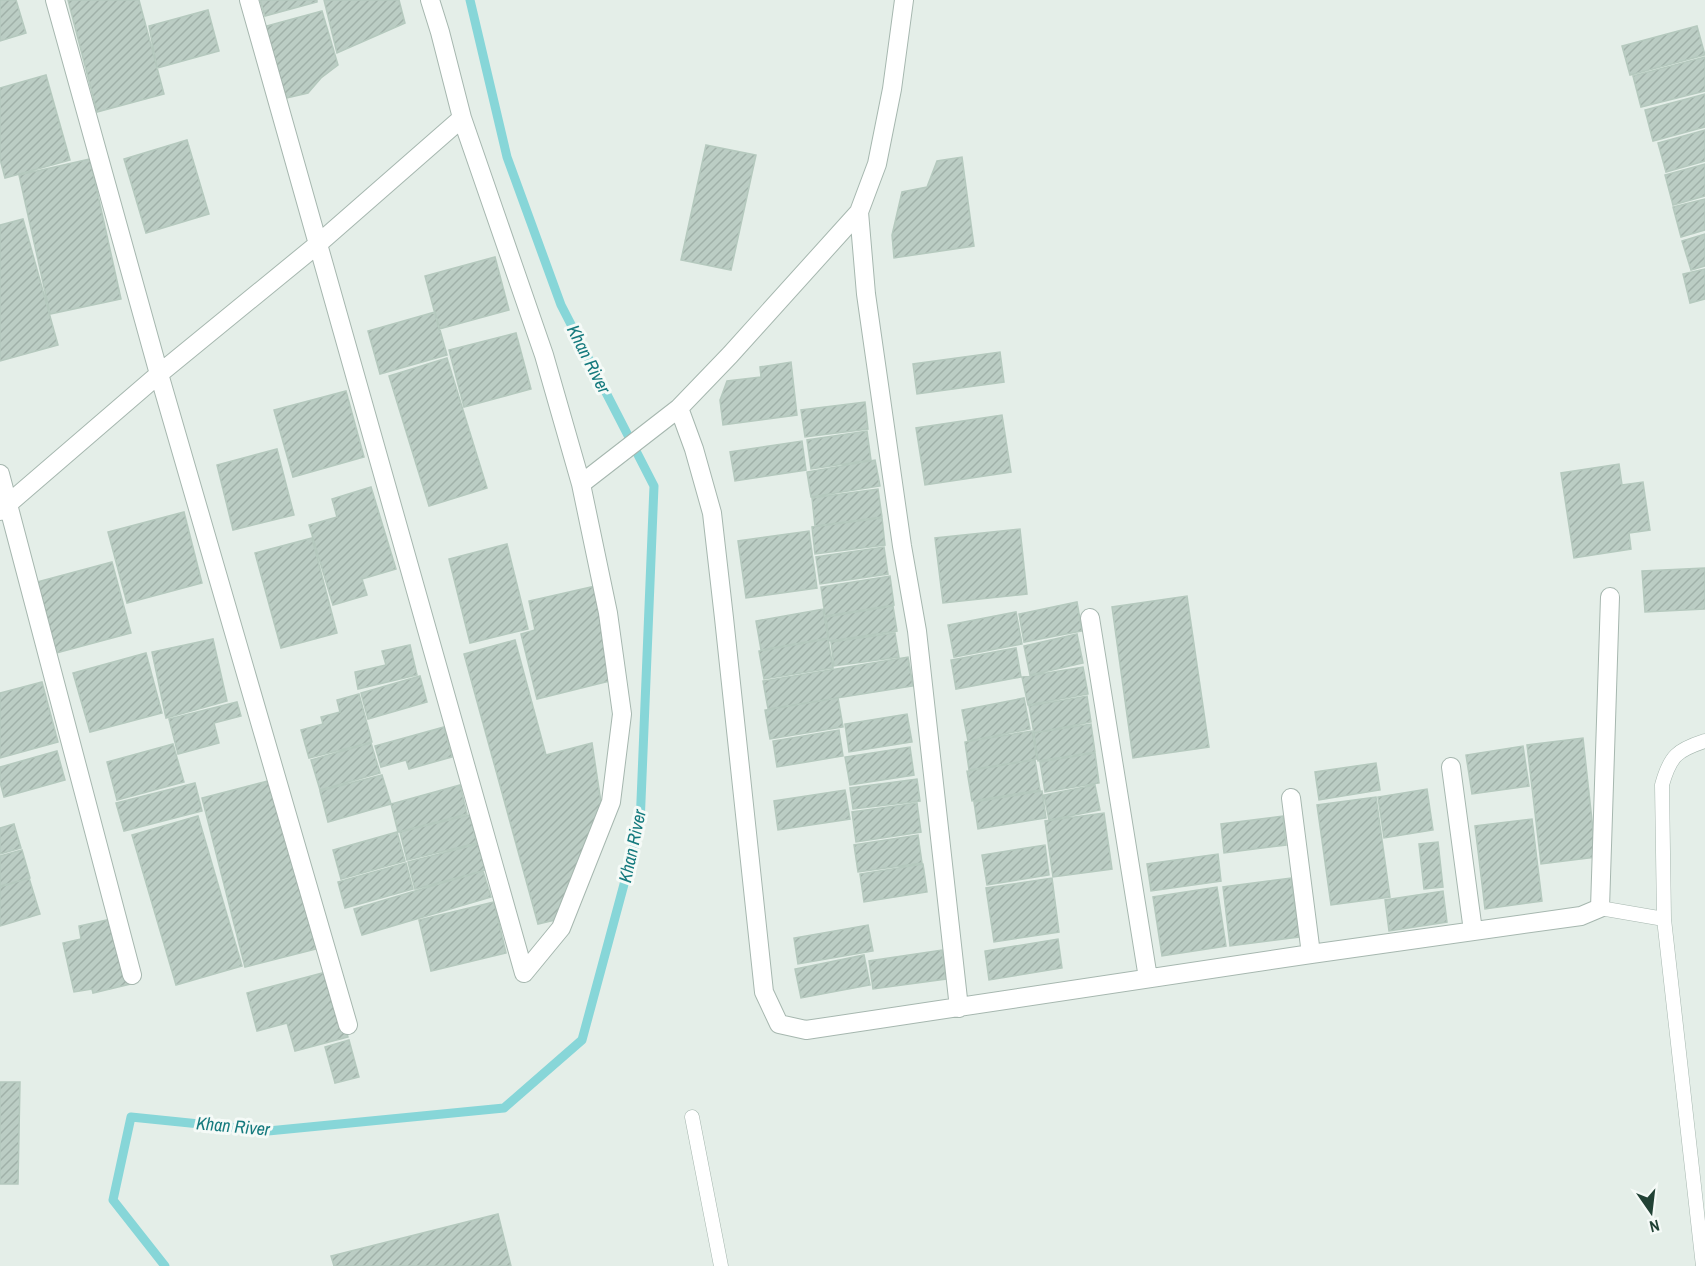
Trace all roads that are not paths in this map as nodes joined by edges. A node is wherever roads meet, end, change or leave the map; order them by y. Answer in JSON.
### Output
{"nodes":[{"id":1,"x":55,"y":0,"type":"edge"},
{"id":2,"x":249,"y":0,"type":"edge"},
{"id":3,"x":430,"y":0,"type":"edge"},
{"id":4,"x":904,"y":0,"type":"edge"},
{"id":5,"x":462,"y":118,"type":"junction"},
{"id":6,"x":859,"y":212,"type":"junction"},
{"id":7,"x":318,"y":244,"type":"junction"},
{"id":8,"x":159,"y":374,"type":"junction"},
{"id":9,"x":679,"y":408,"type":"junction"},
{"id":10,"x":0,"y":474,"type":"edge"},
{"id":11,"x":581,"y":484,"type":"junction"},
{"id":12,"x":4,"y":507,"type":"edge"},
{"id":13,"x":1610,"y":597,"type":"dead end"},
{"id":14,"x":1090,"y":618,"type":"dead end"},
{"id":15,"x":1705,"y":741,"type":"edge"},
{"id":16,"x":1451,"y":767,"type":"dead end"},
{"id":17,"x":1291,"y":798,"type":"dead end"},
{"id":18,"x":1600,"y":908,"type":"junction"},
{"id":19,"x":1664,"y":919,"type":"junction"},
{"id":20,"x":1473,"y":931,"type":"junction"},
{"id":21,"x":1311,"y":954,"type":"junction"},
{"id":22,"x":132,"y":975,"type":"dead end"},
{"id":23,"x":1148,"y":978,"type":"junction"},
{"id":24,"x":959,"y":1008,"type":"junction"},
{"id":25,"x":348,"y":1025,"type":"dead end"},
{"id":26,"x":692,"y":1117,"type":"dead end"},
{"id":27,"x":721,"y":1266,"type":"edge"},
{"id":28,"x":1702,"y":1266,"type":"edge"}],
"edges":[{"from":1,"to":8,"type":"street"},
{"from":2,"to":7,"type":"street"},
{"from":3,"to":5,"type":"street"},
{"from":4,"to":6,"type":"street"},
{"from":5,"to":7,"type":"street"},
{"from":5,"to":11,"type":"street"},
{"from":6,"to":9,"type":"street"},
{"from":6,"to":24,"type":"street"},
{"from":7,"to":8,"type":"street"},
{"from":7,"to":11,"type":"street"},
{"from":8,"to":12,"type":"street"},
{"from":8,"to":25,"type":"street"},
{"from":9,"to":11,"type":"street"},
{"from":9,"to":24,"type":"street"},
{"from":10,"to":12,"type":"street"},
{"from":12,"to":22,"type":"street"},
{"from":13,"to":18,"type":"street"},
{"from":14,"to":23,"type":"street"},
{"from":15,"to":19,"type":"lane"},
{"from":16,"to":20,"type":"street"},
{"from":17,"to":21,"type":"street"},
{"from":18,"to":19,"type":"lane"},
{"from":18,"to":20,"type":"street"},
{"from":19,"to":28,"type":"lane"},
{"from":20,"to":21,"type":"street"},
{"from":21,"to":23,"type":"street"},
{"from":23,"to":24,"type":"street"},
{"from":26,"to":27,"type":"lane"}]}
